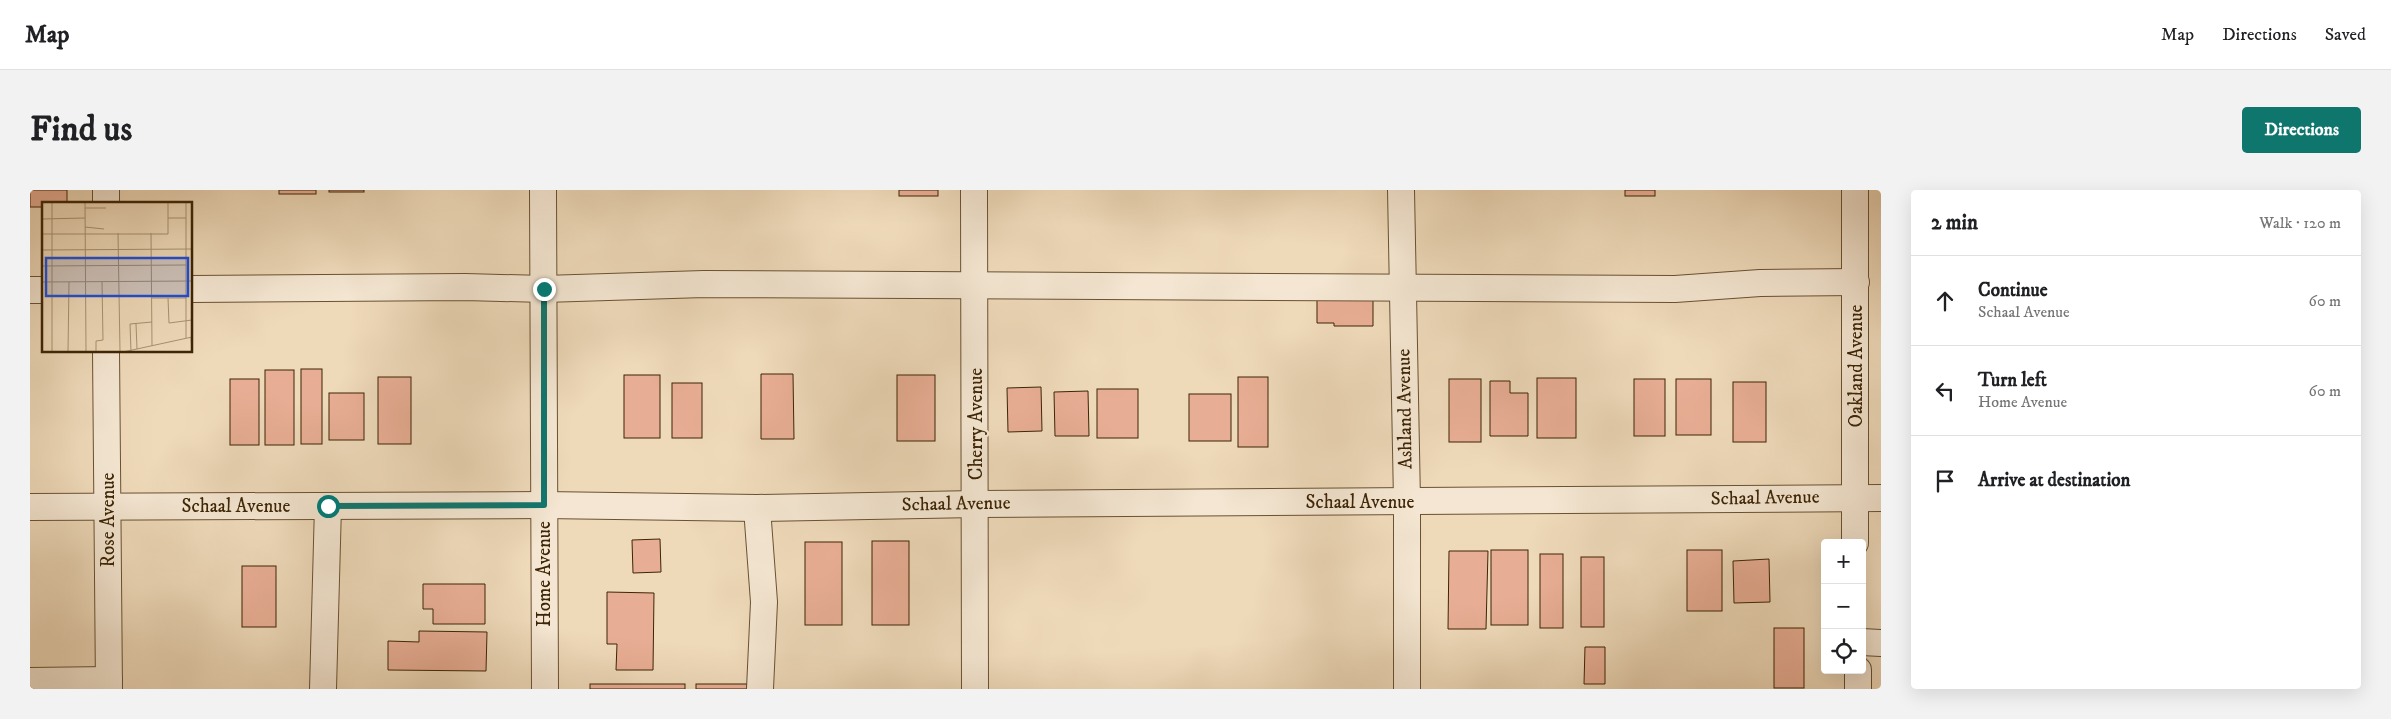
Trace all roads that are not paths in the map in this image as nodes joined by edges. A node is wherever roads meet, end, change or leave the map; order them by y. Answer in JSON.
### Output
{"nodes":[{"id":1,"x":544,"y":190,"type":"edge"},
{"id":2,"x":974,"y":190,"type":"edge"},
{"id":3,"x":1401,"y":190,"type":"edge"},
{"id":4,"x":1855,"y":190,"type":"edge"},
{"id":5,"x":1856,"y":282,"type":"junction"},
{"id":6,"x":975,"y":287,"type":"junction"},
{"id":7,"x":1402,"y":287,"type":"junction"},
{"id":8,"x":192,"y":289,"type":"edge"},
{"id":9,"x":544,"y":289,"type":"junction"},
{"id":10,"x":106,"y":352,"type":"edge"},
{"id":11,"x":1868,"y":497,"type":"edge"},
{"id":12,"x":1407,"y":501,"type":"junction"},
{"id":13,"x":976,"y":504,"type":"junction"},
{"id":14,"x":544,"y":505,"type":"junction"},
{"id":15,"x":108,"y":506,"type":"junction"},
{"id":16,"x":328,"y":506,"type":"junction"},
{"id":17,"x":30,"y":507,"type":"edge"},
{"id":18,"x":757,"y":508,"type":"junction"},
{"id":19,"x":1856,"y":539,"type":"edge"},
{"id":20,"x":1866,"y":642,"type":"edge"},
{"id":21,"x":1881,"y":643,"type":"edge"},
{"id":22,"x":1858,"y":674,"type":"edge"},
{"id":23,"x":30,"y":681,"type":"edge"},
{"id":24,"x":109,"y":684,"type":"edge"},
{"id":25,"x":328,"y":687,"type":"edge"},
{"id":26,"x":545,"y":689,"type":"edge"},
{"id":27,"x":760,"y":689,"type":"edge"},
{"id":28,"x":975,"y":689,"type":"edge"},
{"id":29,"x":1407,"y":689,"type":"edge"},
{"id":30,"x":1858,"y":689,"type":"edge"}],
"edges":[{"from":1,"to":9,"type":"street","name":"Home Avenue"},
{"from":2,"to":6,"type":"street","name":"Cherry Avenue"},
{"from":3,"to":7,"type":"street","name":"Ashland Avenue"},
{"from":4,"to":5,"type":"street","name":"Oakland Avenue"},
{"from":5,"to":7,"type":"street"},
{"from":5,"to":11,"type":"street","name":"Oakland Avenue"},
{"from":6,"to":7,"type":"street"},
{"from":6,"to":9,"type":"street"},
{"from":6,"to":13,"type":"street","name":"Cherry Avenue"},
{"from":7,"to":12,"type":"street","name":"Ashland Avenue"},
{"from":8,"to":9,"type":"street"},
{"from":9,"to":14,"type":"street","name":"Home Avenue"},
{"from":10,"to":15,"type":"street","name":"Rose Avenue"},
{"from":11,"to":12,"type":"street","name":"Schaal Avenue"},
{"from":11,"to":19,"type":"street","name":"Oakland Avenue"},
{"from":12,"to":13,"type":"street","name":"Schaal Avenue"},
{"from":12,"to":29,"type":"street","name":"Ashland Avenue"},
{"from":13,"to":18,"type":"street","name":"Schaal Avenue"},
{"from":13,"to":28,"type":"street","name":"Cherry Avenue"},
{"from":14,"to":16,"type":"street","name":"Schaal Avenue"},
{"from":14,"to":18,"type":"street","name":"Schaal Avenue"},
{"from":14,"to":26,"type":"street","name":"Home Avenue"},
{"from":15,"to":16,"type":"street","name":"Schaal Avenue"},
{"from":15,"to":17,"type":"street","name":"Schaal Avenue"},
{"from":15,"to":24,"type":"street","name":"Rose Avenue"},
{"from":16,"to":25,"type":"street"},
{"from":18,"to":27,"type":"street"},
{"from":20,"to":21,"type":"street"},
{"from":22,"to":30,"type":"street"},
{"from":23,"to":24,"type":"street"}]}
